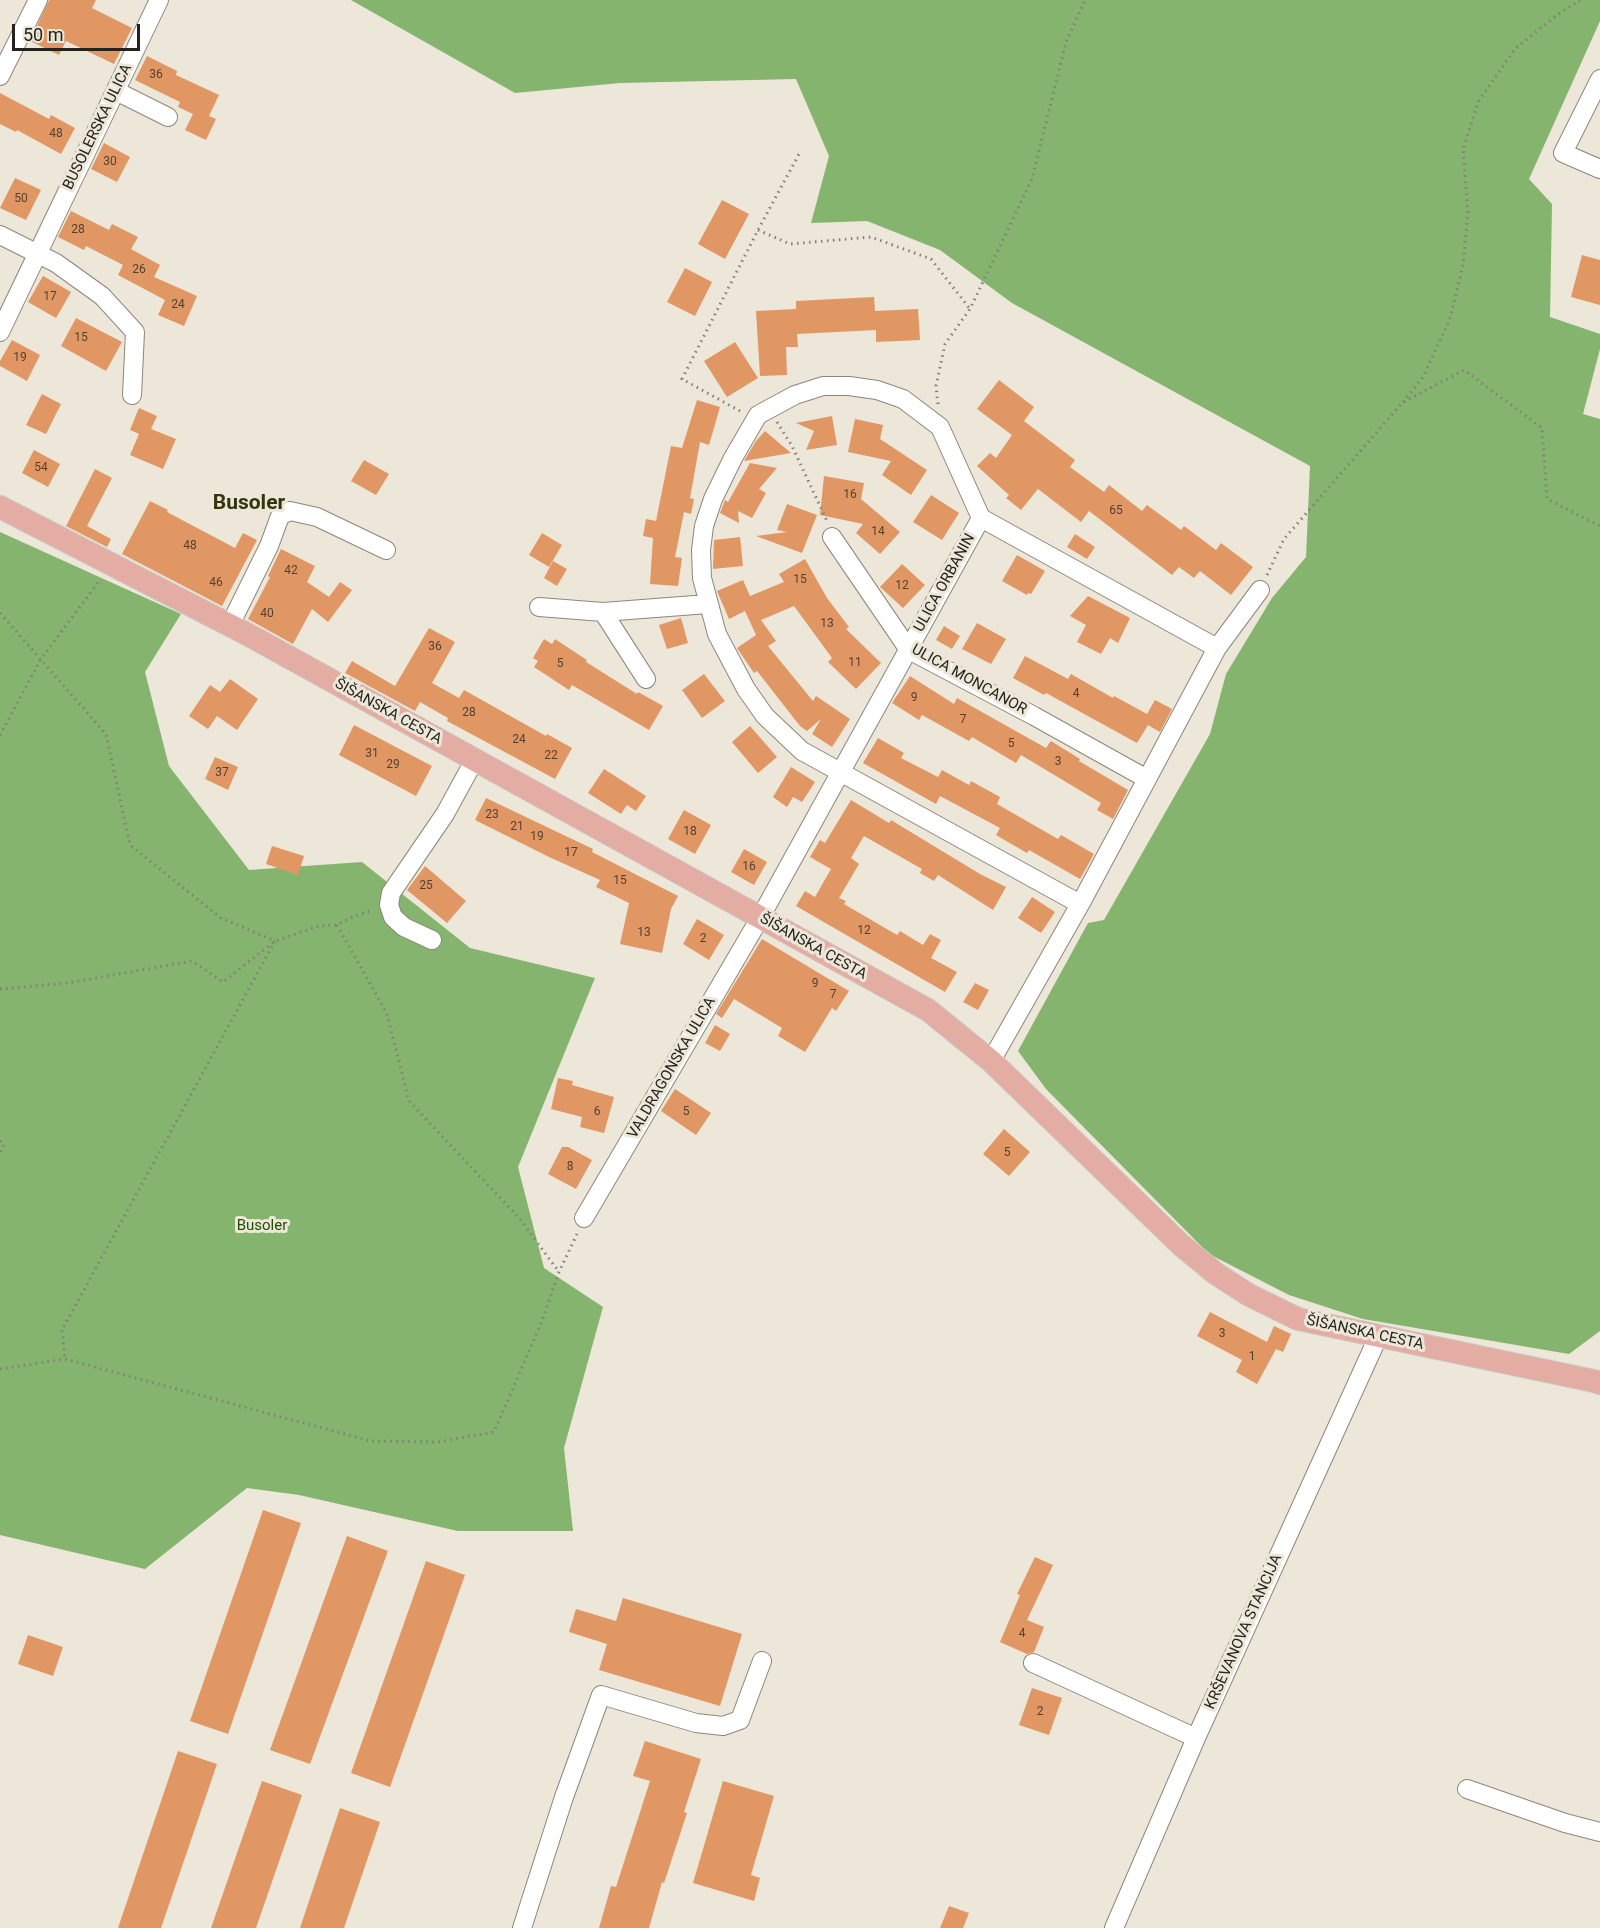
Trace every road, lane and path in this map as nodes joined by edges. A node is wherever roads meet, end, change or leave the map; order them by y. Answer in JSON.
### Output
{"nodes":[{"id":1,"x":38,"y":0,"type":"edge"},
{"id":2,"x":159,"y":0,"type":"edge"},
{"id":3,"x":1085,"y":0,"type":"edge"},
{"id":4,"x":1580,"y":0,"type":"edge"},
{"id":5,"x":0,"y":76,"type":"edge"},
{"id":6,"x":1600,"y":79,"type":"edge"},
{"id":7,"x":116,"y":91,"type":"junction"},
{"id":8,"x":168,"y":117,"type":"dead end"},
{"id":9,"x":799,"y":154,"type":"dead end"},
{"id":10,"x":1600,"y":169,"type":"edge"},
{"id":11,"x":758,"y":230,"type":"junction"},
{"id":12,"x":0,"y":235,"type":"edge"},
{"id":13,"x":38,"y":254,"type":"junction"},
{"id":14,"x":970,"y":309,"type":"junction"},
{"id":15,"x":0,"y":332,"type":"edge"},
{"id":16,"x":132,"y":395,"type":"dead end"},
{"id":17,"x":1402,"y":403,"type":"junction"},
{"id":18,"x":769,"y":408,"type":"junction"},
{"id":19,"x":754,"y":419,"type":"junction"},
{"id":20,"x":940,"y":427,"type":"junction"},
{"id":21,"x":0,"y":507,"type":"edge"},
{"id":22,"x":981,"y":518,"type":"junction"},
{"id":23,"x":1600,"y":526,"type":"edge"},
{"id":24,"x":832,"y":537,"type":"joint"},
{"id":25,"x":386,"y":550,"type":"dead end"},
{"id":26,"x":112,"y":565,"type":"junction"},
{"id":27,"x":1260,"y":590,"type":"joint"},
{"id":28,"x":708,"y":604,"type":"junction"},
{"id":29,"x":539,"y":607,"type":"dead end"},
{"id":30,"x":603,"y":612,"type":"junction"},
{"id":31,"x":0,"y":613,"type":"edge"},
{"id":32,"x":230,"y":625,"type":"junction"},
{"id":33,"x":1217,"y":648,"type":"junction"},
{"id":34,"x":909,"y":650,"type":"junction"},
{"id":35,"x":40,"y":659,"type":"junction"},
{"id":36,"x":646,"y":679,"type":"dead end"},
{"id":37,"x":0,"y":735,"type":"edge"},
{"id":38,"x":474,"y":761,"type":"junction"},
{"id":39,"x":840,"y":774,"type":"junction"},
{"id":40,"x":1147,"y":779,"type":"junction"},
{"id":41,"x":1080,"y":904,"type":"junction"},
{"id":42,"x":389,"y":905,"type":"junction"},
{"id":43,"x":760,"y":918,"type":"junction"},
{"id":44,"x":337,"y":925,"type":"junction"},
{"id":45,"x":432,"y":940,"type":"dead end"},
{"id":46,"x":275,"y":941,"type":"junction"},
{"id":47,"x":0,"y":989,"type":"edge"},
{"id":48,"x":992,"y":1061,"type":"junction"},
{"id":49,"x":0,"y":1141,"type":"edge"},
{"id":50,"x":0,"y":1153,"type":"edge"},
{"id":51,"x":584,"y":1218,"type":"joint"},
{"id":52,"x":559,"y":1272,"type":"junction"},
{"id":53,"x":1378,"y":1337,"type":"junction"},
{"id":54,"x":65,"y":1359,"type":"junction"},
{"id":55,"x":0,"y":1368,"type":"edge"},
{"id":56,"x":1600,"y":1383,"type":"edge"},
{"id":57,"x":762,"y":1662,"type":"dead end"},
{"id":58,"x":1034,"y":1663,"type":"dead end"},
{"id":59,"x":1196,"y":1738,"type":"junction"},
{"id":60,"x":1467,"y":1789,"type":"dead end"},
{"id":61,"x":1600,"y":1832,"type":"edge"},
{"id":62,"x":522,"y":1928,"type":"edge"},
{"id":63,"x":1114,"y":1928,"type":"edge"}],
"edges":[{"from":1,"to":5,"type":"street"},
{"from":2,"to":7,"type":"street","name":"BUSOLERSKA ULICA"},
{"from":3,"to":14,"type":"path"},
{"from":4,"to":17,"type":"path"},
{"from":6,"to":10,"type":"street"},
{"from":7,"to":8,"type":"street"},
{"from":7,"to":13,"type":"street","name":"BUSOLERSKA ULICA"},
{"from":9,"to":11,"type":"path"},
{"from":11,"to":14,"type":"path"},
{"from":11,"to":19,"type":"path"},
{"from":12,"to":13,"type":"street"},
{"from":13,"to":15,"type":"street","name":"BUSOLERSKA ULICA"},
{"from":13,"to":16,"type":"street"},
{"from":14,"to":20,"type":"path"},
{"from":17,"to":23,"type":"path"},
{"from":17,"to":27,"type":"path"},
{"from":18,"to":19,"type":"street","name":"ULICA ORBANIN"},
{"from":18,"to":20,"type":"street","name":"ULICA ORBANIN"},
{"from":18,"to":24,"type":"path"},
{"from":19,"to":28,"type":"street","name":"ULICA ORBANIN"},
{"from":20,"to":22,"type":"street","name":"ULICA ORBANIN"},
{"from":21,"to":26,"type":"main road","name":"ŠIŠANSKA CESTA"},
{"from":22,"to":33,"type":"street","name":"ULICA ORBANIN"},
{"from":22,"to":34,"type":"street","name":"ULICA ORBANIN"},
{"from":24,"to":34,"type":"street","name":"ULICA MONCANOR"},
{"from":25,"to":32,"type":"street"},
{"from":26,"to":32,"type":"main road","name":"ŠIŠANSKA CESTA"},
{"from":26,"to":35,"type":"path"},
{"from":27,"to":33,"type":"street"},
{"from":28,"to":30,"type":"street"},
{"from":28,"to":39,"type":"street","name":"ULICA ORBANIN"},
{"from":29,"to":30,"type":"street"},
{"from":30,"to":36,"type":"street"},
{"from":31,"to":35,"type":"path"},
{"from":32,"to":38,"type":"main road","name":"ŠIŠANSKA CESTA"},
{"from":33,"to":40,"type":"street"},
{"from":34,"to":39,"type":"street","name":"ULICA ORBANIN"},
{"from":34,"to":40,"type":"street","name":"ULICA MONCANOR"},
{"from":35,"to":37,"type":"path"},
{"from":35,"to":46,"type":"path"},
{"from":38,"to":42,"type":"street"},
{"from":38,"to":43,"type":"main road","name":"ŠIŠANSKA CESTA"},
{"from":39,"to":41,"type":"street","name":"ULICA ORBANIN"},
{"from":39,"to":43,"type":"street","name":"ULICA ORBANIN"},
{"from":40,"to":41,"type":"street"},
{"from":41,"to":48,"type":"street"},
{"from":42,"to":44,"type":"path"},
{"from":42,"to":45,"type":"street"},
{"from":43,"to":48,"type":"main road","name":"ŠIŠANSKA CESTA"},
{"from":43,"to":51,"type":"street","name":"VALDRAGONSKA ULICA"},
{"from":44,"to":46,"type":"path"},
{"from":44,"to":52,"type":"path"},
{"from":46,"to":47,"type":"path"},
{"from":46,"to":54,"type":"path"},
{"from":48,"to":53,"type":"main road","name":"ŠIŠANSKA CESTA"},
{"from":49,"to":50,"type":"path"},
{"from":51,"to":52,"type":"path"},
{"from":52,"to":54,"type":"path"},
{"from":53,"to":56,"type":"main road","name":"ŠIŠANSKA CESTA"},
{"from":53,"to":59,"type":"street","name":"KRŠEVANOVA STANCIJA"},
{"from":54,"to":55,"type":"path"},
{"from":57,"to":62,"type":"street"},
{"from":58,"to":59,"type":"street"},
{"from":59,"to":63,"type":"street","name":"KRŠEVANOVA STANCIJA"},
{"from":60,"to":61,"type":"street"}]}
